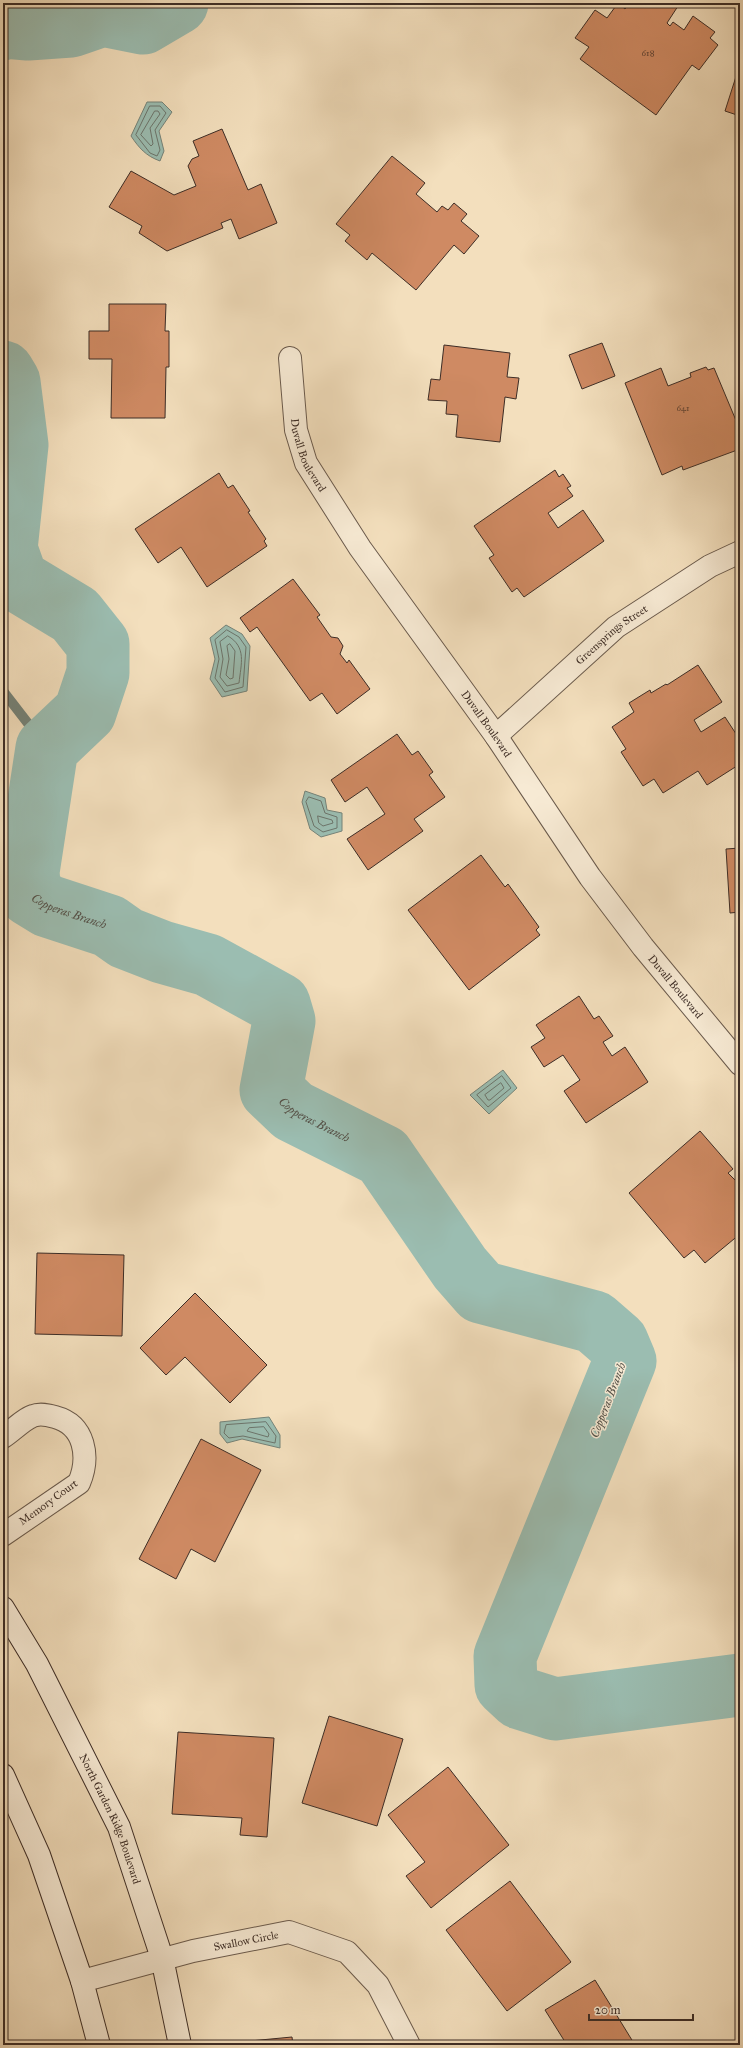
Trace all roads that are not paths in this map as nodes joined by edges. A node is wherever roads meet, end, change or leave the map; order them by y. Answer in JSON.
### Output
{"nodes":[{"id":1,"x":290,"y":358,"type":"dead end"},
{"id":2,"x":740,"y":552,"type":"edge"},
{"id":3,"x":496,"y":736,"type":"junction"},
{"id":4,"x":740,"y":1064,"type":"edge"},
{"id":5,"x":3,"y":1437,"type":"edge"},
{"id":6,"x":3,"y":1534,"type":"edge"},
{"id":7,"x":3,"y":1608,"type":"edge"},
{"id":8,"x":3,"y":1775,"type":"edge"},
{"id":9,"x":162,"y":1958,"type":"junction"},
{"id":10,"x":82,"y":1981,"type":"junction"},
{"id":11,"x":99,"y":2045,"type":"edge"},
{"id":12,"x":180,"y":2045,"type":"edge"},
{"id":13,"x":409,"y":2045,"type":"edge"}],
"edges":[{"from":1,"to":3,"type":"street","name":"Duvall Boulevard"},
{"from":2,"to":3,"type":"street","name":"Greensprings Street"},
{"from":3,"to":4,"type":"street","name":"Duvall Boulevard"},
{"from":5,"to":6,"type":"street","name":"Memory Court"},
{"from":7,"to":9,"type":"street","name":"North Garden Ridge Boulevard"},
{"from":8,"to":10,"type":"street"},
{"from":9,"to":10,"type":"street","name":"Swallow Circle"},
{"from":9,"to":12,"type":"street","name":"North Garden Ridge Boulevard"},
{"from":9,"to":13,"type":"street","name":"Swallow Circle"},
{"from":10,"to":11,"type":"street"}]}
